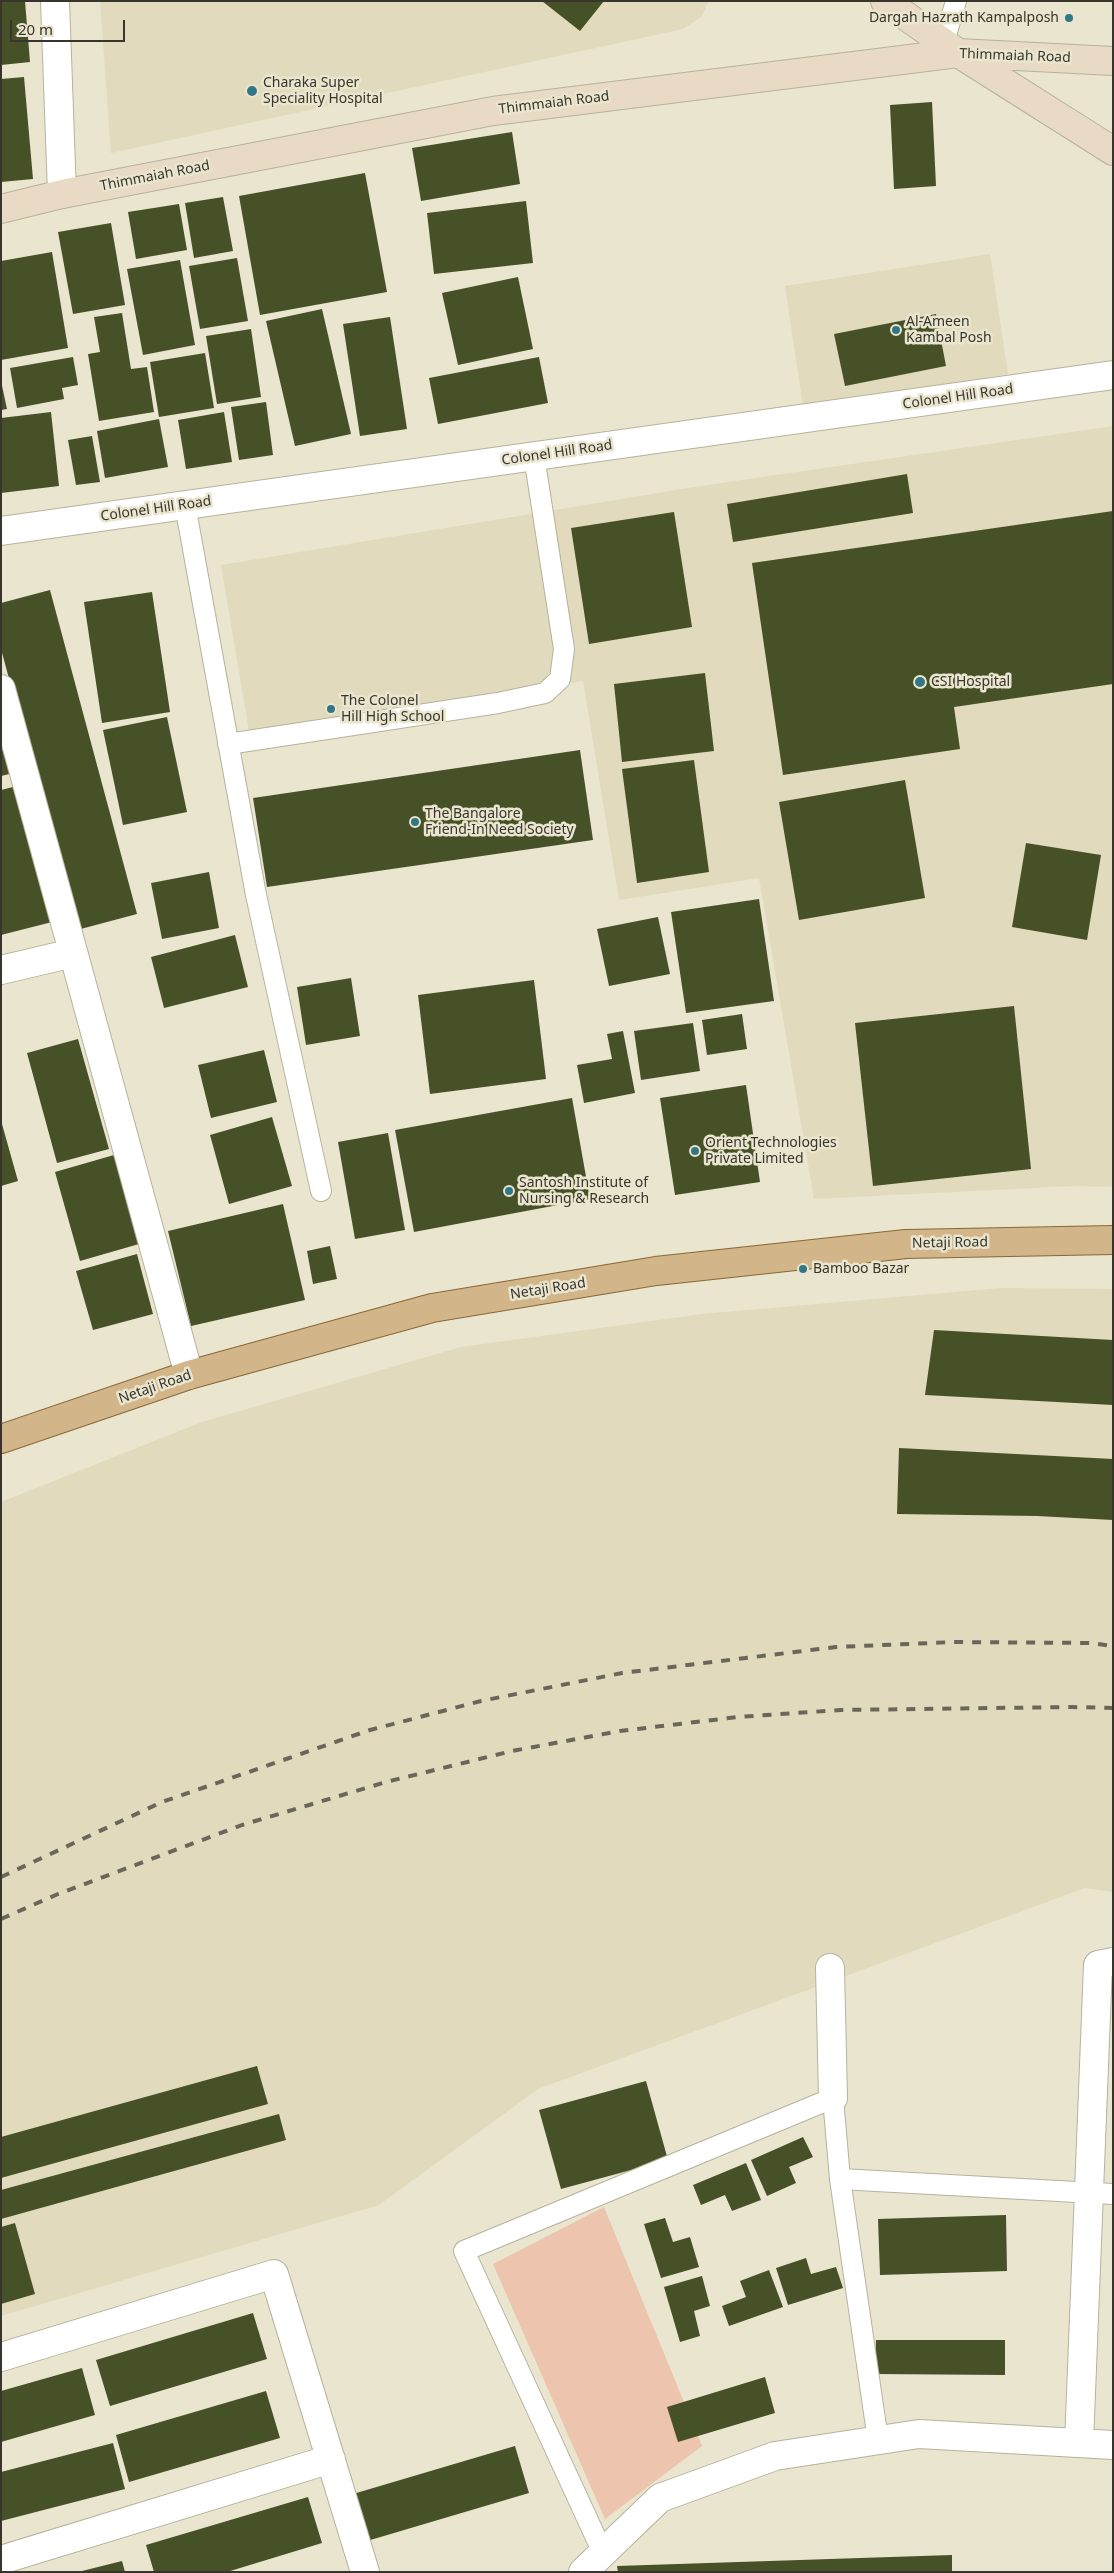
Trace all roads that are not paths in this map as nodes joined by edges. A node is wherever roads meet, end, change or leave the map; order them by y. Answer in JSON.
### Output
{"nodes":[{"id":1,"x":55,"y":1,"type":"edge"},
{"id":2,"x":885,"y":1,"type":"edge"},
{"id":3,"x":956,"y":1,"type":"edge"},
{"id":4,"x":951,"y":47,"type":"junction"},
{"id":5,"x":1113,"y":61,"type":"edge"},
{"id":6,"x":1113,"y":151,"type":"edge"},
{"id":7,"x":62,"y":194,"type":"junction"},
{"id":8,"x":1,"y":209,"type":"edge"},
{"id":9,"x":1113,"y":375,"type":"edge"},
{"id":10,"x":534,"y":456,"type":"junction"},
{"id":11,"x":185,"y":505,"type":"junction"},
{"id":12,"x":1,"y":531,"type":"edge"},
{"id":13,"x":1,"y":689,"type":"edge"},
{"id":14,"x":228,"y":744,"type":"junction"},
{"id":15,"x":73,"y":953,"type":"junction"},
{"id":16,"x":1,"y":970,"type":"edge"},
{"id":17,"x":321,"y":1191,"type":"dead end"},
{"id":18,"x":1113,"y":1240,"type":"edge"},
{"id":19,"x":189,"y":1375,"type":"junction"},
{"id":20,"x":1,"y":1439,"type":"edge"},
{"id":21,"x":1113,"y":1962,"type":"edge"},
{"id":22,"x":830,"y":1968,"type":"dead end"},
{"id":23,"x":833,"y":2098,"type":"junction"},
{"id":24,"x":840,"y":2179,"type":"junction"},
{"id":25,"x":1101,"y":2193,"type":"edge"},
{"id":26,"x":1,"y":2357,"type":"edge"},
{"id":27,"x":878,"y":2440,"type":"junction"},
{"id":28,"x":1079,"y":2443,"type":"junction"},
{"id":29,"x":1113,"y":2444,"type":"edge"},
{"id":30,"x":331,"y":2459,"type":"junction"},
{"id":31,"x":603,"y":2553,"type":"junction"},
{"id":32,"x":1,"y":2560,"type":"edge"},
{"id":33,"x":365,"y":2572,"type":"edge"},
{"id":34,"x":584,"y":2572,"type":"edge"}],
"edges":[{"from":1,"to":7,"type":"street"},
{"from":2,"to":4,"type":"street"},
{"from":3,"to":4,"type":"lane"},
{"from":4,"to":5,"type":"street","name":"Thimmaiah Road"},
{"from":4,"to":6,"type":"street"},
{"from":4,"to":7,"type":"street","name":"Thimmaiah Road"},
{"from":7,"to":8,"type":"street","name":"Thimmaiah Road"},
{"from":9,"to":10,"type":"street","name":"Colonel Hill Road"},
{"from":10,"to":11,"type":"street","name":"Colonel Hill Road"},
{"from":10,"to":14,"type":"lane"},
{"from":11,"to":12,"type":"street","name":"Colonel Hill Road"},
{"from":11,"to":14,"type":"lane"},
{"from":13,"to":15,"type":"street"},
{"from":14,"to":17,"type":"lane"},
{"from":15,"to":16,"type":"street"},
{"from":15,"to":19,"type":"street"},
{"from":18,"to":19,"type":"main road","name":"Netaji Road"},
{"from":19,"to":20,"type":"main road","name":"Netaji Road"},
{"from":21,"to":25,"type":"street"},
{"from":22,"to":23,"type":"street"},
{"from":23,"to":24,"type":"lane"},
{"from":23,"to":31,"type":"lane"},
{"from":24,"to":25,"type":"lane"},
{"from":24,"to":27,"type":"lane"},
{"from":25,"to":28,"type":"street"},
{"from":26,"to":30,"type":"street"},
{"from":27,"to":28,"type":"street"},
{"from":27,"to":31,"type":"street"},
{"from":28,"to":29,"type":"street"},
{"from":30,"to":32,"type":"street"},
{"from":30,"to":33,"type":"street"},
{"from":31,"to":34,"type":"street"}]}
